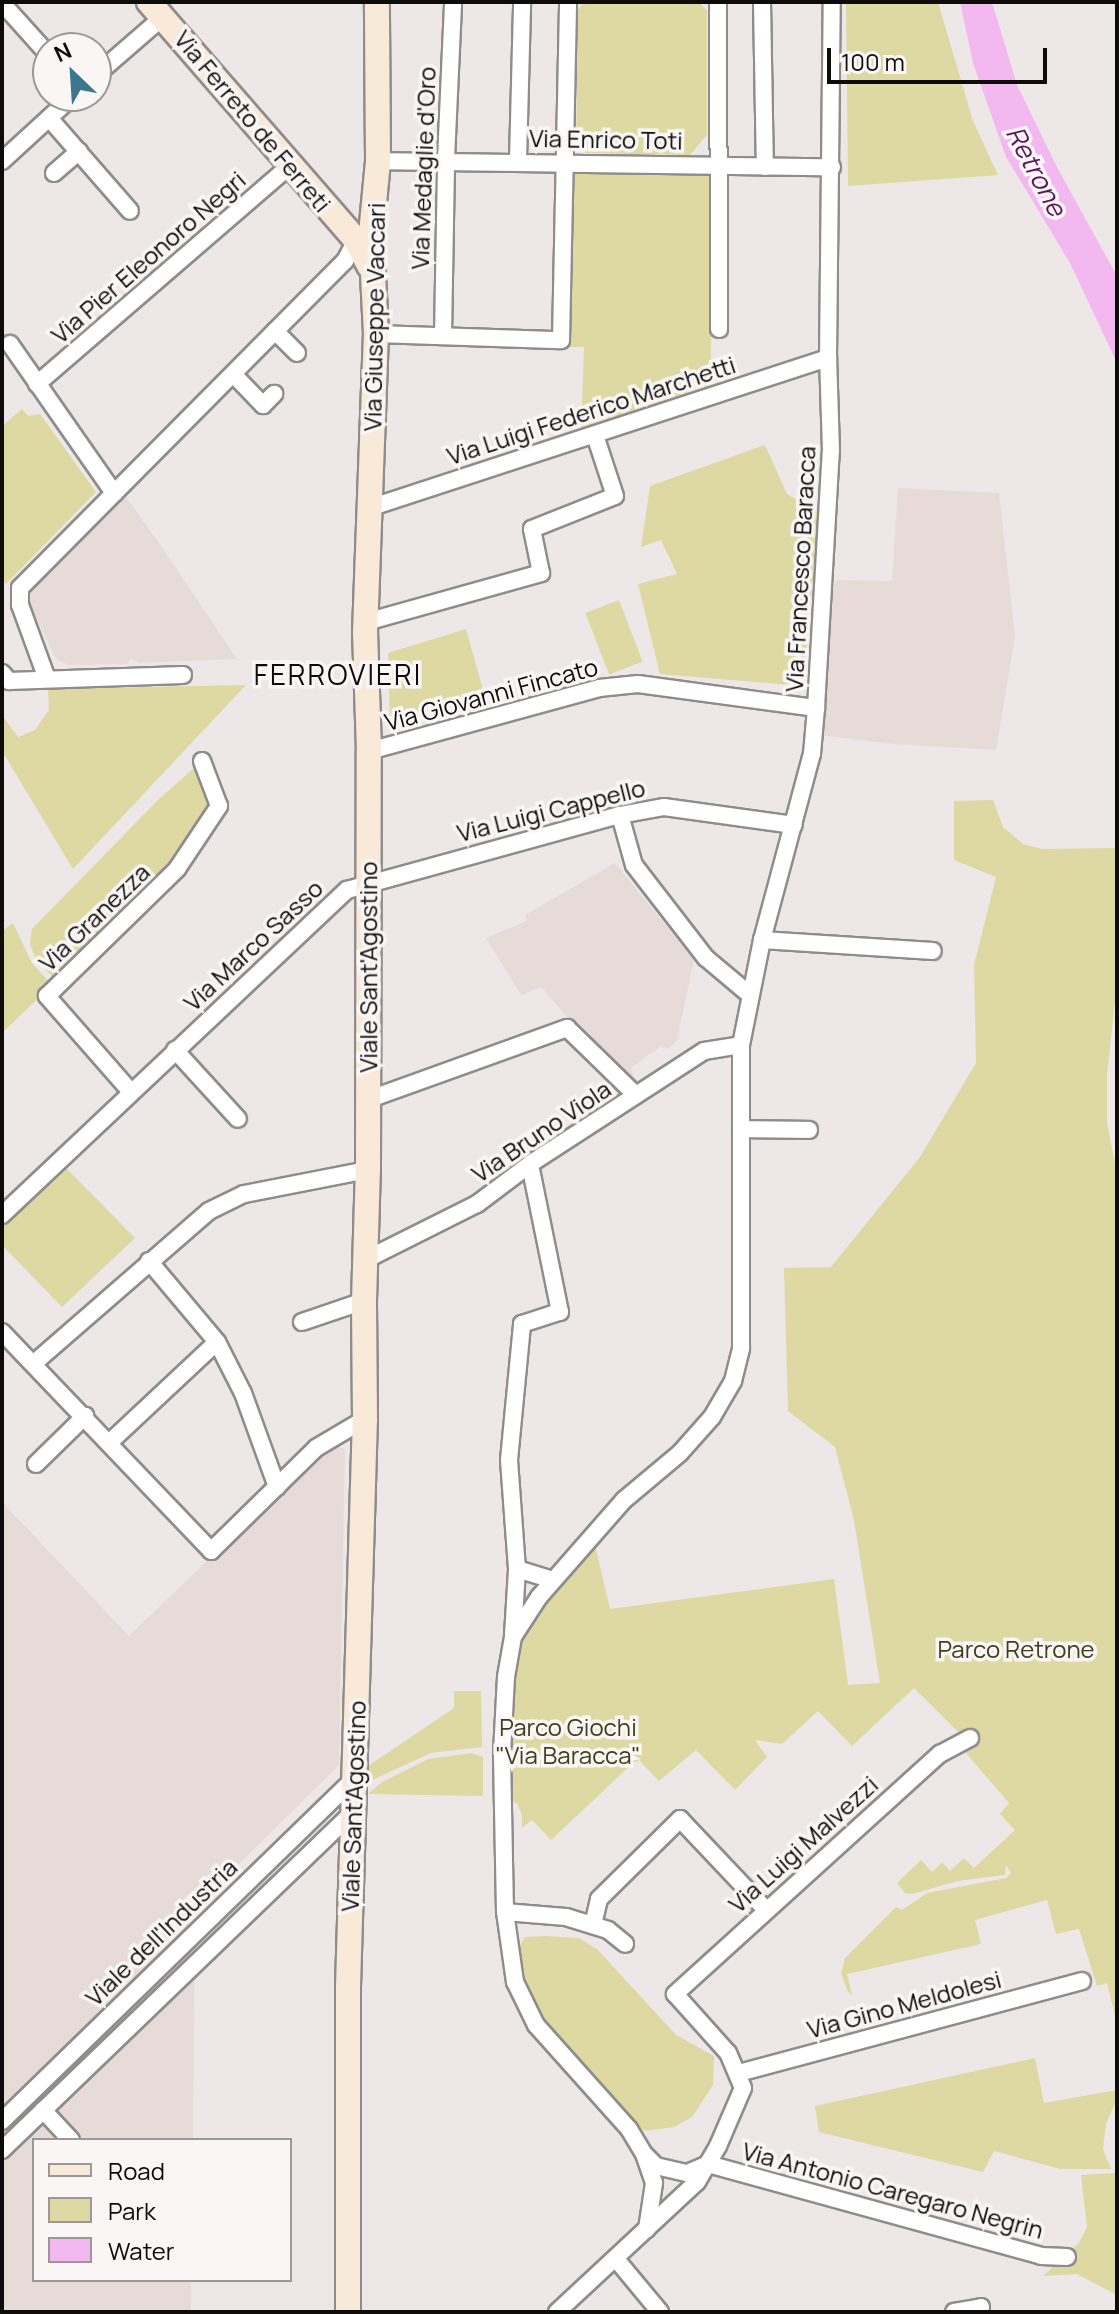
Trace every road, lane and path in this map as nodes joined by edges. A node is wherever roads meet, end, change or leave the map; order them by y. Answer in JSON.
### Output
{"nodes":[{"id":1,"x":377,"y":2,"type":"edge"},
{"id":2,"x":453,"y":2,"type":"edge"},
{"id":3,"x":522,"y":2,"type":"edge"},
{"id":4,"x":568,"y":2,"type":"edge"},
{"id":5,"x":718,"y":2,"type":"edge"},
{"id":6,"x":762,"y":2,"type":"edge"},
{"id":7,"x":832,"y":2,"type":"edge"},
{"id":8,"x":2,"y":3,"type":"edge"},
{"id":9,"x":164,"y":7,"type":"edge"},
{"id":10,"x":32,"y":36,"type":"edge"},
{"id":11,"x":112,"y":59,"type":"edge"},
{"id":12,"x":56,"y":112,"type":"edge"},
{"id":13,"x":49,"y":118,"type":"junction"},
{"id":14,"x":79,"y":151,"type":"junction"},
{"id":15,"x":446,"y":159,"type":"junction"},
{"id":16,"x":518,"y":160,"type":"junction"},
{"id":17,"x":2,"y":161,"type":"edge"},
{"id":18,"x":378,"y":161,"type":"junction"},
{"id":19,"x":564,"y":162,"type":"junction"},
{"id":20,"x":720,"y":165,"type":"junction"},
{"id":21,"x":290,"y":166,"type":"junction"},
{"id":22,"x":765,"y":167,"type":"junction"},
{"id":23,"x":832,"y":167,"type":"junction"},
{"id":24,"x":54,"y":173,"type":"dead end"},
{"id":25,"x":130,"y":211,"type":"dead end"},
{"id":26,"x":364,"y":237,"type":"junction"},
{"id":27,"x":372,"y":272,"type":"joint"},
{"id":28,"x":719,"y":329,"type":"dead end"},
{"id":29,"x":275,"y":331,"type":"junction"},
{"id":30,"x":376,"y":334,"type":"junction"},
{"id":31,"x":443,"y":336,"type":"junction"},
{"id":32,"x":10,"y":344,"type":"dead end"},
{"id":33,"x":297,"y":353,"type":"dead end"},
{"id":34,"x":828,"y":358,"type":"junction"},
{"id":35,"x":234,"y":375,"type":"junction"},
{"id":36,"x":37,"y":384,"type":"junction"},
{"id":37,"x":274,"y":394,"type":"dead end"},
{"id":38,"x":595,"y":435,"type":"junction"},
{"id":39,"x":114,"y":493,"type":"junction"},
{"id":40,"x":369,"y":508,"type":"junction"},
{"id":41,"x":365,"y":627,"type":"junction"},
{"id":42,"x":2,"y":673,"type":"edge"},
{"id":43,"x":183,"y":675,"type":"dead end"},
{"id":44,"x":47,"y":679,"type":"junction"},
{"id":45,"x":816,"y":708,"type":"junction"},
{"id":46,"x":369,"y":751,"type":"junction"},
{"id":47,"x":202,"y":761,"type":"dead end"},
{"id":48,"x":620,"y":815,"type":"junction"},
{"id":49,"x":794,"y":825,"type":"junction"},
{"id":50,"x":368,"y":881,"type":"junction"},
{"id":51,"x":762,"y":940,"type":"junction"},
{"id":52,"x":933,"y":951,"type":"dead end"},
{"id":53,"x":750,"y":995,"type":"junction"},
{"id":54,"x":741,"y":1045,"type":"junction"},
{"id":55,"x":175,"y":1050,"type":"junction"},
{"id":56,"x":131,"y":1092,"type":"junction"},
{"id":57,"x":636,"y":1095,"type":"junction"},
{"id":58,"x":367,"y":1100,"type":"junction"},
{"id":59,"x":238,"y":1119,"type":"dead end"},
{"id":60,"x":741,"y":1129,"type":"junction"},
{"id":61,"x":809,"y":1130,"type":"dead end"},
{"id":62,"x":530,"y":1164,"type":"junction"},
{"id":63,"x":368,"y":1170,"type":"junction"},
{"id":64,"x":2,"y":1215,"type":"edge"},
{"id":65,"x":367,"y":1259,"type":"junction"},
{"id":66,"x":149,"y":1261,"type":"junction"},
{"id":67,"x":364,"y":1301,"type":"junction"},
{"id":68,"x":302,"y":1322,"type":"dead end"},
{"id":69,"x":2,"y":1332,"type":"edge"},
{"id":70,"x":217,"y":1342,"type":"junction"},
{"id":71,"x":33,"y":1364,"type":"junction"},
{"id":72,"x":85,"y":1416,"type":"junction"},
{"id":73,"x":365,"y":1419,"type":"junction"},
{"id":74,"x":110,"y":1442,"type":"junction"},
{"id":75,"x":36,"y":1464,"type":"dead end"},
{"id":76,"x":277,"y":1487,"type":"junction"},
{"id":77,"x":517,"y":1569,"type":"junction"},
{"id":78,"x":553,"y":1580,"type":"junction"},
{"id":79,"x":513,"y":1637,"type":"junction"},
{"id":80,"x":970,"y":1738,"type":"dead end"},
{"id":81,"x":354,"y":1779,"type":"junction"},
{"id":82,"x":353,"y":1812,"type":"junction"},
{"id":83,"x":765,"y":1909,"type":"junction"},
{"id":84,"x":505,"y":1912,"type":"junction"},
{"id":85,"x":593,"y":1925,"type":"junction"},
{"id":86,"x":625,"y":1944,"type":"dead end"},
{"id":87,"x":1082,"y":1981,"type":"dead end"},
{"id":88,"x":739,"y":2073,"type":"junction"},
{"id":89,"x":43,"y":2110,"type":"junction"},
{"id":90,"x":2,"y":2121,"type":"edge"},
{"id":91,"x":69,"y":2138,"type":"edge"},
{"id":92,"x":2,"y":2150,"type":"edge"},
{"id":93,"x":644,"y":2154,"type":"junction"},
{"id":94,"x":708,"y":2164,"type":"junction"},
{"id":95,"x":647,"y":2229,"type":"junction"},
{"id":96,"x":1067,"y":2257,"type":"dead end"},
{"id":97,"x":616,"y":2259,"type":"junction"},
{"id":98,"x":348,"y":2312,"type":"edge"},
{"id":99,"x":557,"y":2312,"type":"edge"},
{"id":100,"x":660,"y":2312,"type":"edge"},
{"id":101,"x":954,"y":2312,"type":"edge"},
{"id":102,"x":977,"y":2312,"type":"edge"}],
"edges":[{"from":1,"to":18,"type":"main road","name":"Via Giuseppe Vaccari"},
{"from":2,"to":15,"type":"street","name":"Via Medaglie d'Oro"},
{"from":3,"to":16,"type":"street"},
{"from":4,"to":19,"type":"street"},
{"from":5,"to":20,"type":"street"},
{"from":6,"to":22,"type":"street"},
{"from":7,"to":23,"type":"street","name":"Via Francesco Baracca"},
{"from":8,"to":10,"type":"street"},
{"from":9,"to":11,"type":"street"},
{"from":9,"to":21,"type":"main road","name":"Via Ferreto de Ferreti"},
{"from":12,"to":13,"type":"street"},
{"from":13,"to":14,"type":"street"},
{"from":13,"to":17,"type":"street"},
{"from":14,"to":24,"type":"street"},
{"from":14,"to":25,"type":"street"},
{"from":15,"to":16,"type":"street","name":"Via Enrico Toti"},
{"from":15,"to":18,"type":"street","name":"Via Enrico Toti"},
{"from":15,"to":31,"type":"street","name":"Via Medaglie d'Oro"},
{"from":16,"to":19,"type":"street","name":"Via Enrico Toti"},
{"from":18,"to":26,"type":"main road","name":"Via Giuseppe Vaccari"},
{"from":19,"to":20,"type":"street","name":"Via Enrico Toti"},
{"from":19,"to":31,"type":"street"},
{"from":20,"to":22,"type":"street","name":"Via Enrico Toti"},
{"from":20,"to":28,"type":"street"},
{"from":21,"to":26,"type":"main road","name":"Via Ferreto de Ferreti"},
{"from":21,"to":36,"type":"street","name":"Via Pier Eleonoro Negri"},
{"from":22,"to":23,"type":"street","name":"Via Enrico Toti"},
{"from":23,"to":34,"type":"street","name":"Via Francesco Baracca"},
{"from":26,"to":27,"type":"main road","name":"Via Ferreto de Ferreti"},
{"from":26,"to":29,"type":"street"},
{"from":27,"to":30,"type":"main road","name":"Via Giuseppe Vaccari"},
{"from":29,"to":33,"type":"street"},
{"from":29,"to":35,"type":"street"},
{"from":30,"to":31,"type":"street"},
{"from":30,"to":40,"type":"main road","name":"Via Giuseppe Vaccari"},
{"from":32,"to":36,"type":"street"},
{"from":34,"to":38,"type":"street","name":"Via Luigi Federico Marchetti"},
{"from":34,"to":45,"type":"street","name":"Via Francesco Baracca"},
{"from":35,"to":37,"type":"street"},
{"from":35,"to":39,"type":"street"},
{"from":36,"to":39,"type":"street"},
{"from":38,"to":40,"type":"street","name":"Via Luigi Federico Marchetti"},
{"from":38,"to":41,"type":"street"},
{"from":39,"to":44,"type":"street"},
{"from":40,"to":41,"type":"main road","name":"Via Giuseppe Vaccari"},
{"from":41,"to":46,"type":"main road","name":"Viale Sant'Agostino"},
{"from":42,"to":44,"type":"street"},
{"from":43,"to":44,"type":"street"},
{"from":45,"to":46,"type":"street","name":"Via Giovanni Fincato"},
{"from":45,"to":49,"type":"street","name":"Via Francesco Baracca"},
{"from":46,"to":50,"type":"main road","name":"Viale Sant'Agostino"},
{"from":47,"to":56,"type":"street","name":"Via Granezza"},
{"from":48,"to":49,"type":"street","name":"Via Luigi Cappello"},
{"from":48,"to":50,"type":"street","name":"Via Luigi Cappello"},
{"from":48,"to":53,"type":"street"},
{"from":49,"to":51,"type":"street","name":"Via Francesco Baracca"},
{"from":50,"to":55,"type":"street","name":"Via Marco Sasso"},
{"from":50,"to":58,"type":"main road","name":"Viale Sant'Agostino"},
{"from":51,"to":52,"type":"street"},
{"from":51,"to":53,"type":"street","name":"Via Francesco Baracca"},
{"from":53,"to":54,"type":"street","name":"Via Francesco Baracca"},
{"from":54,"to":57,"type":"street","name":"Via Bruno Viola"},
{"from":54,"to":60,"type":"street","name":"Via Francesco Baracca"},
{"from":55,"to":56,"type":"street","name":"Via Marco Sasso"},
{"from":55,"to":59,"type":"street"},
{"from":56,"to":64,"type":"street","name":"Via Marco Sasso"},
{"from":57,"to":58,"type":"street"},
{"from":57,"to":62,"type":"street","name":"Via Bruno Viola"},
{"from":58,"to":63,"type":"main road","name":"Viale Sant'Agostino"},
{"from":60,"to":61,"type":"street"},
{"from":60,"to":78,"type":"street","name":"Via Francesco Baracca"},
{"from":62,"to":65,"type":"street","name":"Via Bruno Viola"},
{"from":62,"to":77,"type":"street"},
{"from":63,"to":65,"type":"main road","name":"Viale Sant'Agostino"},
{"from":63,"to":66,"type":"street"},
{"from":65,"to":67,"type":"main road","name":"Viale Sant'Agostino"},
{"from":66,"to":70,"type":"street"},
{"from":66,"to":71,"type":"street"},
{"from":67,"to":68,"type":"street"},
{"from":67,"to":73,"type":"main road","name":"Viale Sant'Agostino"},
{"from":69,"to":71,"type":"street"},
{"from":70,"to":74,"type":"street"},
{"from":70,"to":76,"type":"street"},
{"from":71,"to":72,"type":"street"},
{"from":72,"to":74,"type":"street"},
{"from":72,"to":75,"type":"street"},
{"from":73,"to":76,"type":"street"},
{"from":73,"to":81,"type":"main road","name":"Viale Sant'Agostino"},
{"from":74,"to":76,"type":"street"},
{"from":77,"to":78,"type":"street"},
{"from":77,"to":79,"type":"street"},
{"from":78,"to":79,"type":"street","name":"Via Francesco Baracca"},
{"from":79,"to":84,"type":"street","name":"Via Francesco Baracca"},
{"from":80,"to":83,"type":"street","name":"Via Luigi Malvezzi"},
{"from":81,"to":82,"type":"main road","name":"Viale Sant'Agostino"},
{"from":81,"to":90,"type":"street","name":"Viale dell'Industria"},
{"from":82,"to":89,"type":"street","name":"Viale dell'Industria"},
{"from":82,"to":98,"type":"main road","name":"Viale Sant'Agostino"},
{"from":83,"to":85,"type":"street"},
{"from":83,"to":88,"type":"street","name":"Via Luigi Malvezzi"},
{"from":84,"to":85,"type":"street"},
{"from":84,"to":93,"type":"street","name":"Via Francesco Baracca"},
{"from":85,"to":86,"type":"street"},
{"from":87,"to":88,"type":"street","name":"Via Gino Meldolesi"},
{"from":88,"to":94,"type":"street"},
{"from":89,"to":91,"type":"street"},
{"from":89,"to":92,"type":"street","name":"Viale dell'Industria"},
{"from":93,"to":94,"type":"street"},
{"from":93,"to":95,"type":"street","name":"Via Francesco Baracca"},
{"from":94,"to":95,"type":"street"},
{"from":94,"to":96,"type":"street","name":"Via Antonio Caregaro Negrin"},
{"from":95,"to":97,"type":"street"},
{"from":97,"to":99,"type":"street"},
{"from":97,"to":100,"type":"street"},
{"from":101,"to":102,"type":"street"}]}
